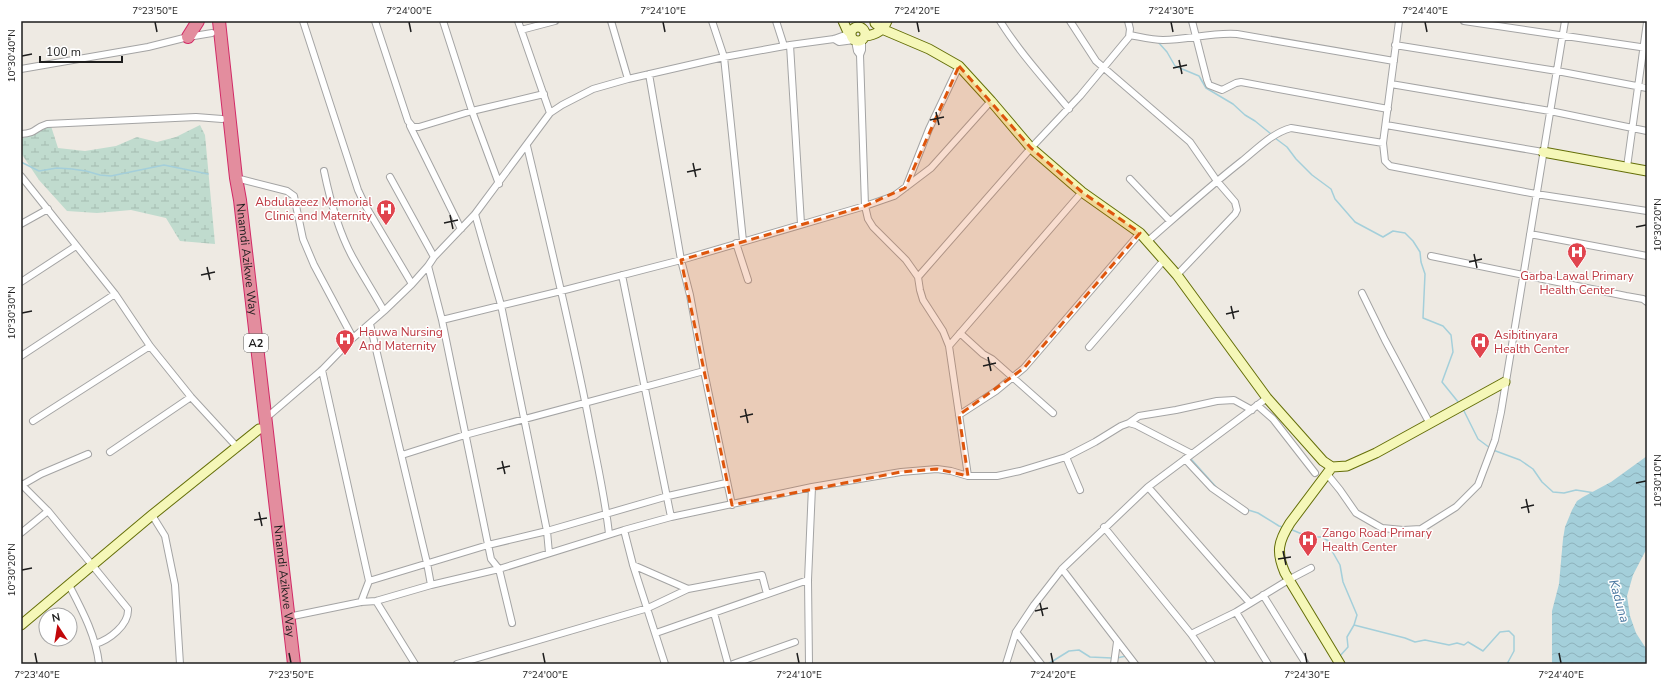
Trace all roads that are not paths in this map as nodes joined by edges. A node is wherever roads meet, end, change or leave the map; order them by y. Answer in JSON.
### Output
{"nodes":[{"id":1,"x":198,"y":21,"type":"edge"},
{"id":2,"x":219,"y":21,"type":"edge"},
{"id":3,"x":303,"y":21,"type":"edge"},
{"id":4,"x":375,"y":21,"type":"edge"},
{"id":5,"x":443,"y":21,"type":"edge"},
{"id":6,"x":518,"y":21,"type":"edge"},
{"id":7,"x":555,"y":21,"type":"edge"},
{"id":8,"x":612,"y":21,"type":"edge"},
{"id":9,"x":712,"y":21,"type":"edge"},
{"id":10,"x":776,"y":21,"type":"edge"},
{"id":11,"x":843,"y":21,"type":"edge"},
{"id":12,"x":1000,"y":21,"type":"edge"},
{"id":13,"x":1070,"y":21,"type":"edge"},
{"id":14,"x":1128,"y":21,"type":"edge"},
{"id":15,"x":1192,"y":21,"type":"edge"},
{"id":16,"x":1399,"y":21,"type":"edge"},
{"id":17,"x":1464,"y":21,"type":"edge"},
{"id":18,"x":1565,"y":21,"type":"edge"},
{"id":19,"x":876,"y":22,"type":"edge"},
{"id":20,"x":1485,"y":22,"type":"edge"},
{"id":21,"x":1647,"y":22,"type":"edge"},
{"id":22,"x":885,"y":24,"type":"edge"},
{"id":23,"x":212,"y":27,"type":"edge"},
{"id":24,"x":521,"y":30,"type":"junction"},
{"id":25,"x":857,"y":33,"type":"edge"},
{"id":26,"x":1130,"y":35,"type":"junction"},
{"id":27,"x":1563,"y":35,"type":"junction"},
{"id":28,"x":188,"y":36,"type":"junction"},
{"id":29,"x":1196,"y":36,"type":"junction"},
{"id":30,"x":1395,"y":45,"type":"junction"},
{"id":31,"x":787,"y":46,"type":"junction"},
{"id":32,"x":1645,"y":48,"type":"edge"},
{"id":33,"x":724,"y":57,"type":"junction"},
{"id":34,"x":1394,"y":61,"type":"junction"},
{"id":35,"x":959,"y":66,"type":"junction"},
{"id":36,"x":1104,"y":68,"type":"junction"},
{"id":37,"x":21,"y":69,"type":"edge"},
{"id":38,"x":1557,"y":72,"type":"junction"},
{"id":39,"x":649,"y":74,"type":"junction"},
{"id":40,"x":628,"y":79,"type":"junction"},
{"id":41,"x":1391,"y":84,"type":"junction"},
{"id":42,"x":1638,"y":87,"type":"junction"},
{"id":43,"x":1647,"y":88,"type":"edge"},
{"id":44,"x":544,"y":94,"type":"junction"},
{"id":45,"x":991,"y":101,"type":"junction"},
{"id":46,"x":1069,"y":109,"type":"junction"},
{"id":47,"x":1388,"y":109,"type":"junction"},
{"id":48,"x":472,"y":111,"type":"junction"},
{"id":49,"x":1550,"y":111,"type":"junction"},
{"id":50,"x":550,"y":113,"type":"junction"},
{"id":51,"x":222,"y":119,"type":"junction"},
{"id":52,"x":1386,"y":125,"type":"junction"},
{"id":53,"x":410,"y":126,"type":"dead end"},
{"id":54,"x":1631,"y":129,"type":"junction"},
{"id":55,"x":1647,"y":131,"type":"edge"},
{"id":56,"x":21,"y":134,"type":"edge"},
{"id":57,"x":1383,"y":143,"type":"junction"},
{"id":58,"x":527,"y":146,"type":"junction"},
{"id":59,"x":1031,"y":148,"type":"junction"},
{"id":60,"x":1544,"y":152,"type":"junction"},
{"id":61,"x":1627,"y":167,"type":"junction"},
{"id":62,"x":324,"y":171,"type":"dead end"},
{"id":63,"x":1647,"y":171,"type":"edge"},
{"id":64,"x":21,"y":176,"type":"edge"},
{"id":65,"x":390,"y":176,"type":"dead end"},
{"id":66,"x":236,"y":178,"type":"junction"},
{"id":67,"x":1130,"y":179,"type":"dead end"},
{"id":68,"x":1217,"y":181,"type":"junction"},
{"id":69,"x":23,"y":184,"type":"edge"},
{"id":70,"x":499,"y":184,"type":"junction"},
{"id":71,"x":905,"y":188,"type":"junction"},
{"id":72,"x":1082,"y":192,"type":"junction"},
{"id":73,"x":1536,"y":194,"type":"junction"},
{"id":74,"x":865,"y":206,"type":"junction"},
{"id":75,"x":48,"y":208,"type":"junction"},
{"id":76,"x":1647,"y":211,"type":"edge"},
{"id":77,"x":475,"y":214,"type":"junction"},
{"id":78,"x":1170,"y":221,"type":"junction"},
{"id":79,"x":21,"y":224,"type":"edge"},
{"id":80,"x":801,"y":224,"type":"junction"},
{"id":81,"x":461,"y":229,"type":"junction"},
{"id":82,"x":1140,"y":233,"type":"junction"},
{"id":83,"x":1530,"y":234,"type":"junction"},
{"id":84,"x":743,"y":241,"type":"junction"},
{"id":85,"x":1148,"y":241,"type":"junction"},
{"id":86,"x":736,"y":243,"type":"junction"},
{"id":87,"x":76,"y":246,"type":"junction"},
{"id":88,"x":1431,"y":256,"type":"dead end"},
{"id":89,"x":1647,"y":256,"type":"edge"},
{"id":90,"x":434,"y":257,"type":"junction"},
{"id":91,"x":681,"y":260,"type":"junction"},
{"id":92,"x":1164,"y":260,"type":"junction"},
{"id":93,"x":428,"y":266,"type":"junction"},
{"id":94,"x":1177,"y":274,"type":"junction"},
{"id":95,"x":622,"y":275,"type":"junction"},
{"id":96,"x":1524,"y":275,"type":"junction"},
{"id":97,"x":918,"y":277,"type":"junction"},
{"id":98,"x":748,"y":280,"type":"dead end"},
{"id":99,"x":21,"y":282,"type":"edge"},
{"id":100,"x":412,"y":284,"type":"junction"},
{"id":101,"x":561,"y":291,"type":"junction"},
{"id":102,"x":1362,"y":293,"type":"dead end"},
{"id":103,"x":115,"y":294,"type":"junction"},
{"id":104,"x":1647,"y":302,"type":"edge"},
{"id":105,"x":501,"y":305,"type":"junction"},
{"id":106,"x":384,"y":311,"type":"junction"},
{"id":107,"x":442,"y":320,"type":"junction"},
{"id":108,"x":370,"y":324,"type":"junction"},
{"id":109,"x":960,"y":333,"type":"junction"},
{"id":110,"x":353,"y":338,"type":"junction"},
{"id":111,"x":150,"y":346,"type":"junction"},
{"id":112,"x":948,"y":346,"type":"junction"},
{"id":113,"x":1088,"y":347,"type":"dead end"},
{"id":114,"x":21,"y":356,"type":"edge"},
{"id":115,"x":322,"y":370,"type":"junction"},
{"id":116,"x":704,"y":371,"type":"junction"},
{"id":117,"x":1014,"y":378,"type":"junction"},
{"id":118,"x":1505,"y":382,"type":"junction"},
{"id":119,"x":644,"y":386,"type":"junction"},
{"id":120,"x":191,"y":397,"type":"junction"},
{"id":121,"x":1267,"y":398,"type":"junction"},
{"id":122,"x":585,"y":402,"type":"junction"},
{"id":123,"x":1258,"y":405,"type":"junction"},
{"id":124,"x":1252,"y":410,"type":"junction"},
{"id":125,"x":1053,"y":413,"type":"dead end"},
{"id":126,"x":959,"y":415,"type":"junction"},
{"id":127,"x":524,"y":420,"type":"junction"},
{"id":128,"x":33,"y":421,"type":"dead end"},
{"id":129,"x":1129,"y":423,"type":"junction"},
{"id":130,"x":262,"y":424,"type":"junction"},
{"id":131,"x":1430,"y":424,"type":"junction"},
{"id":132,"x":465,"y":435,"type":"junction"},
{"id":133,"x":237,"y":447,"type":"junction"},
{"id":134,"x":110,"y":452,"type":"dead end"},
{"id":135,"x":88,"y":454,"type":"dead end"},
{"id":136,"x":1192,"y":454,"type":"junction"},
{"id":137,"x":402,"y":455,"type":"junction"},
{"id":138,"x":1066,"y":457,"type":"junction"},
{"id":139,"x":1185,"y":459,"type":"junction"},
{"id":140,"x":1329,"y":470,"type":"junction"},
{"id":141,"x":1315,"y":473,"type":"dead end"},
{"id":142,"x":968,"y":476,"type":"junction"},
{"id":143,"x":726,"y":483,"type":"junction"},
{"id":144,"x":21,"y":484,"type":"edge"},
{"id":145,"x":812,"y":487,"type":"junction"},
{"id":146,"x":1148,"y":487,"type":"junction"},
{"id":147,"x":1080,"y":490,"type":"dead end"},
{"id":148,"x":668,"y":496,"type":"junction"},
{"id":149,"x":732,"y":505,"type":"junction"},
{"id":150,"x":48,"y":511,"type":"junction"},
{"id":151,"x":1245,"y":511,"type":"dead end"},
{"id":152,"x":606,"y":513,"type":"junction"},
{"id":153,"x":152,"y":515,"type":"junction"},
{"id":154,"x":671,"y":517,"type":"junction"},
{"id":155,"x":1104,"y":527,"type":"junction"},
{"id":156,"x":624,"y":530,"type":"junction"},
{"id":157,"x":547,"y":531,"type":"junction"},
{"id":158,"x":21,"y":533,"type":"edge"},
{"id":159,"x":609,"y":534,"type":"junction"},
{"id":160,"x":488,"y":546,"type":"junction"},
{"id":161,"x":549,"y":553,"type":"junction"},
{"id":162,"x":427,"y":563,"type":"junction"},
{"id":163,"x":93,"y":566,"type":"junction"},
{"id":164,"x":633,"y":566,"type":"junction"},
{"id":165,"x":1311,"y":568,"type":"dead end"},
{"id":166,"x":499,"y":569,"type":"junction"},
{"id":167,"x":1062,"y":569,"type":"junction"},
{"id":168,"x":1290,"y":579,"type":"junction"},
{"id":169,"x":808,"y":580,"type":"junction"},
{"id":170,"x":369,"y":581,"type":"junction"},
{"id":171,"x":69,"y":585,"type":"junction"},
{"id":172,"x":430,"y":585,"type":"junction"},
{"id":173,"x":688,"y":589,"type":"junction"},
{"id":174,"x":767,"y":594,"type":"junction"},
{"id":175,"x":1263,"y":595,"type":"junction"},
{"id":176,"x":376,"y":601,"type":"junction"},
{"id":177,"x":360,"y":602,"type":"junction"},
{"id":178,"x":1250,"y":603,"type":"junction"},
{"id":179,"x":648,"y":608,"type":"junction"},
{"id":180,"x":1236,"y":612,"type":"junction"},
{"id":181,"x":714,"y":613,"type":"junction"},
{"id":182,"x":288,"y":618,"type":"junction"},
{"id":183,"x":512,"y":623,"type":"dead end"},
{"id":184,"x":21,"y":625,"type":"edge"},
{"id":185,"x":1016,"y":632,"type":"junction"},
{"id":186,"x":656,"y":633,"type":"junction"},
{"id":187,"x":1191,"y":634,"type":"junction"},
{"id":188,"x":795,"y":642,"type":"dead end"},
{"id":189,"x":1118,"y":642,"type":"junction"},
{"id":190,"x":95,"y":644,"type":"junction"},
{"id":191,"x":99,"y":664,"type":"edge"},
{"id":192,"x":180,"y":664,"type":"edge"},
{"id":193,"x":286,"y":664,"type":"edge"},
{"id":194,"x":294,"y":664,"type":"edge"},
{"id":195,"x":415,"y":664,"type":"edge"},
{"id":196,"x":457,"y":664,"type":"edge"},
{"id":197,"x":665,"y":664,"type":"edge"},
{"id":198,"x":728,"y":664,"type":"edge"},
{"id":199,"x":733,"y":664,"type":"edge"},
{"id":200,"x":809,"y":664,"type":"edge"},
{"id":201,"x":1006,"y":664,"type":"edge"},
{"id":202,"x":1041,"y":664,"type":"edge"},
{"id":203,"x":1114,"y":664,"type":"edge"},
{"id":204,"x":1135,"y":664,"type":"edge"},
{"id":205,"x":1212,"y":664,"type":"edge"},
{"id":206,"x":1268,"y":664,"type":"edge"},
{"id":207,"x":1306,"y":664,"type":"edge"},
{"id":208,"x":1340,"y":664,"type":"edge"}],
"edges":[{"from":1,"to":28,"type":"highway"},
{"from":2,"to":66,"type":"highway","name":"Nnamdi Azikwe Way","number":"A2"},
{"from":3,"to":100,"type":"street"},
{"from":4,"to":48,"type":"street"},
{"from":5,"to":48,"type":"street"},
{"from":6,"to":24,"type":"street"},
{"from":7,"to":24,"type":"street"},
{"from":8,"to":40,"type":"street"},
{"from":9,"to":33,"type":"street"},
{"from":10,"to":31,"type":"street"},
{"from":11,"to":25,"type":"street"},
{"from":12,"to":46,"type":"street"},
{"from":13,"to":36,"type":"street"},
{"from":14,"to":26,"type":"street"},
{"from":15,"to":29,"type":"street"},
{"from":16,"to":30,"type":"street"},
{"from":17,"to":20,"type":"street"},
{"from":18,"to":27,"type":"street"},
{"from":19,"to":22,"type":"street"},
{"from":19,"to":25,"type":"street"},
{"from":20,"to":27,"type":"street"},
{"from":21,"to":32,"type":"street"},
{"from":22,"to":25,"type":"street"},
{"from":22,"to":35,"type":"street"},
{"from":23,"to":28,"type":"street"},
{"from":23,"to":51,"type":"highway","name":"Nnamdi Azikwe Way","number":"A2"},
{"from":24,"to":44,"type":"street"},
{"from":25,"to":31,"type":"street"},
{"from":25,"to":74,"type":"street"},
{"from":26,"to":29,"type":"street"},
{"from":26,"to":36,"type":"street"},
{"from":27,"to":32,"type":"street"},
{"from":27,"to":38,"type":"street"},
{"from":28,"to":37,"type":"street"},
{"from":29,"to":34,"type":"street"},
{"from":29,"to":47,"type":"street"},
{"from":30,"to":34,"type":"street"},
{"from":30,"to":38,"type":"street"},
{"from":31,"to":33,"type":"street"},
{"from":31,"to":80,"type":"street"},
{"from":32,"to":42,"type":"street"},
{"from":33,"to":39,"type":"street"},
{"from":33,"to":84,"type":"street"},
{"from":34,"to":41,"type":"street"},
{"from":35,"to":45,"type":"street"},
{"from":35,"to":71,"type":"street"},
{"from":36,"to":46,"type":"street"},
{"from":36,"to":68,"type":"street"},
{"from":38,"to":42,"type":"street"},
{"from":38,"to":49,"type":"street"},
{"from":39,"to":40,"type":"street"},
{"from":39,"to":91,"type":"street"},
{"from":40,"to":50,"type":"street"},
{"from":41,"to":47,"type":"street"},
{"from":41,"to":49,"type":"street"},
{"from":42,"to":43,"type":"street"},
{"from":42,"to":54,"type":"street"},
{"from":44,"to":48,"type":"street"},
{"from":44,"to":50,"type":"street"},
{"from":45,"to":59,"type":"street"},
{"from":45,"to":71,"type":"street"},
{"from":46,"to":59,"type":"street"},
{"from":47,"to":52,"type":"street"},
{"from":48,"to":70,"type":"street"},
{"from":49,"to":54,"type":"street"},
{"from":49,"to":60,"type":"street"},
{"from":50,"to":58,"type":"street"},
{"from":51,"to":56,"type":"street"},
{"from":51,"to":130,"type":"highway","name":"Nnamdi Azikwe Way","number":"A2"},
{"from":52,"to":57,"type":"street"},
{"from":52,"to":60,"type":"street"},
{"from":53,"to":81,"type":"street"},
{"from":54,"to":55,"type":"street"},
{"from":54,"to":61,"type":"street"},
{"from":57,"to":68,"type":"street"},
{"from":57,"to":73,"type":"street"},
{"from":58,"to":70,"type":"street"},
{"from":58,"to":101,"type":"street"},
{"from":59,"to":72,"type":"street"},
{"from":59,"to":97,"type":"street"},
{"from":60,"to":61,"type":"street"},
{"from":60,"to":73,"type":"street"},
{"from":61,"to":63,"type":"street"},
{"from":62,"to":106,"type":"street"},
{"from":64,"to":69,"type":"street"},
{"from":65,"to":90,"type":"street"},
{"from":66,"to":110,"type":"street"},
{"from":66,"to":130,"type":"highway","name":"Nnamdi Azikwe Way","number":"A2"},
{"from":67,"to":78,"type":"street"},
{"from":68,"to":78,"type":"street"},
{"from":68,"to":94,"type":"street"},
{"from":69,"to":75,"type":"street"},
{"from":70,"to":77,"type":"street"},
{"from":71,"to":74,"type":"street"},
{"from":72,"to":82,"type":"street"},
{"from":72,"to":109,"type":"street"},
{"from":73,"to":76,"type":"street"},
{"from":73,"to":83,"type":"street"},
{"from":74,"to":80,"type":"street"},
{"from":74,"to":97,"type":"street"},
{"from":75,"to":79,"type":"street"},
{"from":75,"to":87,"type":"street"},
{"from":77,"to":81,"type":"street"},
{"from":77,"to":105,"type":"street"},
{"from":78,"to":85,"type":"street"},
{"from":80,"to":84,"type":"street"},
{"from":81,"to":90,"type":"street"},
{"from":82,"to":85,"type":"street"},
{"from":82,"to":117,"type":"street"},
{"from":83,"to":89,"type":"street"},
{"from":83,"to":96,"type":"street"},
{"from":84,"to":86,"type":"street"},
{"from":85,"to":92,"type":"street"},
{"from":86,"to":91,"type":"street"},
{"from":86,"to":98,"type":"street"},
{"from":87,"to":99,"type":"street"},
{"from":87,"to":103,"type":"street"},
{"from":88,"to":96,"type":"street"},
{"from":90,"to":93,"type":"street"},
{"from":91,"to":95,"type":"street"},
{"from":91,"to":116,"type":"street"},
{"from":92,"to":94,"type":"street"},
{"from":92,"to":113,"type":"street"},
{"from":93,"to":100,"type":"street"},
{"from":93,"to":107,"type":"street"},
{"from":94,"to":121,"type":"street"},
{"from":95,"to":101,"type":"street"},
{"from":95,"to":119,"type":"street"},
{"from":96,"to":104,"type":"street"},
{"from":96,"to":118,"type":"street"},
{"from":97,"to":112,"type":"street"},
{"from":100,"to":106,"type":"street"},
{"from":101,"to":105,"type":"street"},
{"from":101,"to":122,"type":"street"},
{"from":102,"to":131,"type":"street"},
{"from":103,"to":111,"type":"street"},
{"from":103,"to":114,"type":"street"},
{"from":105,"to":107,"type":"street"},
{"from":105,"to":127,"type":"street"},
{"from":106,"to":108,"type":"street"},
{"from":107,"to":132,"type":"street"},
{"from":108,"to":110,"type":"street"},
{"from":108,"to":137,"type":"street"},
{"from":109,"to":112,"type":"street"},
{"from":109,"to":117,"type":"street"},
{"from":110,"to":115,"type":"street"},
{"from":111,"to":120,"type":"street"},
{"from":111,"to":128,"type":"street"},
{"from":112,"to":126,"type":"street"},
{"from":115,"to":130,"type":"street"},
{"from":115,"to":170,"type":"street"},
{"from":116,"to":119,"type":"street"},
{"from":116,"to":143,"type":"street"},
{"from":117,"to":125,"type":"street"},
{"from":117,"to":126,"type":"street"},
{"from":118,"to":131,"type":"street"},
{"from":118,"to":140,"type":"street"},
{"from":119,"to":122,"type":"street"},
{"from":119,"to":148,"type":"street"},
{"from":120,"to":133,"type":"street"},
{"from":120,"to":134,"type":"street"},
{"from":121,"to":123,"type":"street"},
{"from":121,"to":140,"type":"street"},
{"from":122,"to":127,"type":"street"},
{"from":122,"to":152,"type":"street"},
{"from":123,"to":124,"type":"street"},
{"from":123,"to":141,"type":"street"},
{"from":124,"to":129,"type":"street"},
{"from":124,"to":136,"type":"street"},
{"from":126,"to":142,"type":"street"},
{"from":127,"to":132,"type":"street"},
{"from":127,"to":157,"type":"street"},
{"from":129,"to":136,"type":"street"},
{"from":129,"to":138,"type":"street"},
{"from":130,"to":133,"type":"street"},
{"from":130,"to":182,"type":"highway","name":"Nnamdi Azikwe Way","number":"A2"},
{"from":130,"to":193,"type":"highway","name":"Nnamdi Azikwe Way","number":"A2"},
{"from":131,"to":140,"type":"street"},
{"from":132,"to":137,"type":"street"},
{"from":132,"to":160,"type":"street"},
{"from":133,"to":153,"type":"street"},
{"from":135,"to":144,"type":"street"},
{"from":136,"to":139,"type":"street"},
{"from":137,"to":162,"type":"street"},
{"from":138,"to":142,"type":"street"},
{"from":138,"to":147,"type":"street"},
{"from":139,"to":146,"type":"street"},
{"from":139,"to":151,"type":"street"},
{"from":140,"to":168,"type":"street"},
{"from":142,"to":145,"type":"street"},
{"from":143,"to":148,"type":"street"},
{"from":143,"to":149,"type":"street"},
{"from":144,"to":150,"type":"street"},
{"from":145,"to":149,"type":"street"},
{"from":145,"to":169,"type":"street"},
{"from":146,"to":155,"type":"street"},
{"from":146,"to":178,"type":"street"},
{"from":148,"to":152,"type":"street"},
{"from":148,"to":154,"type":"street"},
{"from":149,"to":154,"type":"street"},
{"from":150,"to":158,"type":"street"},
{"from":150,"to":163,"type":"street"},
{"from":152,"to":157,"type":"street"},
{"from":152,"to":159,"type":"street"},
{"from":153,"to":163,"type":"street"},
{"from":153,"to":192,"type":"street"},
{"from":154,"to":156,"type":"street"},
{"from":155,"to":167,"type":"street"},
{"from":155,"to":187,"type":"street"},
{"from":156,"to":159,"type":"street"},
{"from":156,"to":164,"type":"street"},
{"from":157,"to":160,"type":"street"},
{"from":157,"to":161,"type":"street"},
{"from":159,"to":161,"type":"street"},
{"from":160,"to":162,"type":"street"},
{"from":160,"to":166,"type":"street"},
{"from":161,"to":166,"type":"street"},
{"from":162,"to":170,"type":"street"},
{"from":162,"to":172,"type":"street"},
{"from":163,"to":171,"type":"street"},
{"from":163,"to":190,"type":"street"},
{"from":164,"to":173,"type":"street"},
{"from":164,"to":179,"type":"street"},
{"from":165,"to":168,"type":"street"},
{"from":166,"to":172,"type":"street"},
{"from":166,"to":183,"type":"street"},
{"from":167,"to":185,"type":"street"},
{"from":167,"to":189,"type":"street"},
{"from":168,"to":175,"type":"street"},
{"from":168,"to":208,"type":"street"},
{"from":169,"to":174,"type":"street"},
{"from":169,"to":200,"type":"street"},
{"from":170,"to":177,"type":"street"},
{"from":171,"to":184,"type":"street"},
{"from":171,"to":190,"type":"street"},
{"from":172,"to":176,"type":"street"},
{"from":173,"to":174,"type":"street"},
{"from":173,"to":179,"type":"street"},
{"from":174,"to":181,"type":"street"},
{"from":175,"to":178,"type":"street"},
{"from":175,"to":207,"type":"street"},
{"from":176,"to":177,"type":"street"},
{"from":176,"to":195,"type":"street"},
{"from":177,"to":182,"type":"street"},
{"from":178,"to":180,"type":"street"},
{"from":179,"to":186,"type":"street"},
{"from":179,"to":196,"type":"street"},
{"from":180,"to":187,"type":"street"},
{"from":180,"to":206,"type":"street"},
{"from":181,"to":186,"type":"street"},
{"from":181,"to":198,"type":"street"},
{"from":182,"to":194,"type":"highway","name":"Nnamdi Azikwe Way","number":"A2"},
{"from":185,"to":201,"type":"street"},
{"from":185,"to":202,"type":"street"},
{"from":186,"to":197,"type":"street"},
{"from":187,"to":205,"type":"street"},
{"from":188,"to":199,"type":"street"},
{"from":189,"to":203,"type":"street"},
{"from":189,"to":204,"type":"street"},
{"from":190,"to":191,"type":"street"}]}
